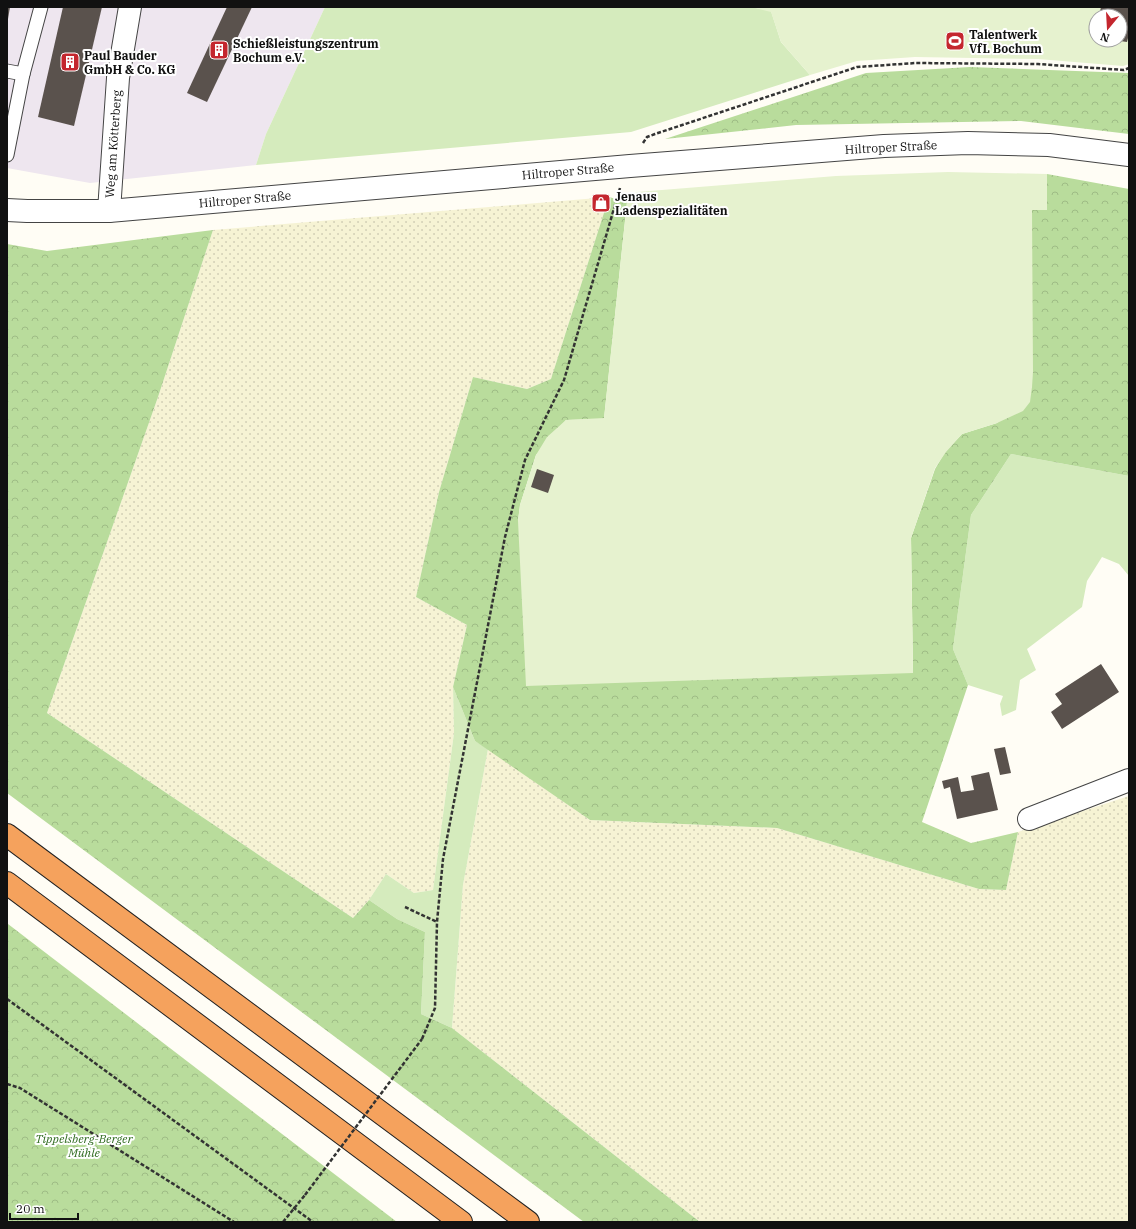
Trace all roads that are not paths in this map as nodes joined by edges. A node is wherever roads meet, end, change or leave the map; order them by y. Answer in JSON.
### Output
{"nodes":[{"id":1,"x":41,"y":7,"type":"edge"},
{"id":2,"x":130,"y":7,"type":"edge"},
{"id":3,"x":7,"y":71,"type":"edge"},
{"id":4,"x":23,"y":74,"type":"junction"},
{"id":5,"x":8,"y":150,"type":"edge"},
{"id":6,"x":1129,"y":155,"type":"edge"},
{"id":7,"x":7,"y":210,"type":"edge"},
{"id":8,"x":109,"y":211,"type":"junction"},
{"id":9,"x":1129,"y":780,"type":"edge"},
{"id":10,"x":1030,"y":819,"type":"dead end"},
{"id":11,"x":7,"y":835,"type":"edge"},
{"id":12,"x":7,"y":883,"type":"edge"},
{"id":13,"x":461,"y":1222,"type":"edge"},
{"id":14,"x":528,"y":1222,"type":"edge"}],
"edges":[{"from":1,"to":4,"type":"lane"},
{"from":2,"to":8,"type":"street","name":"Weg am Kötterberg"},
{"from":3,"to":4,"type":"lane"},
{"from":4,"to":5,"type":"lane"},
{"from":6,"to":8,"type":"street","name":"Hiltroper Straße"},
{"from":7,"to":8,"type":"street","name":"Hiltroper Straße"},
{"from":9,"to":10,"type":"street"},
{"from":11,"to":14,"type":"highway"},
{"from":12,"to":13,"type":"highway"}]}
